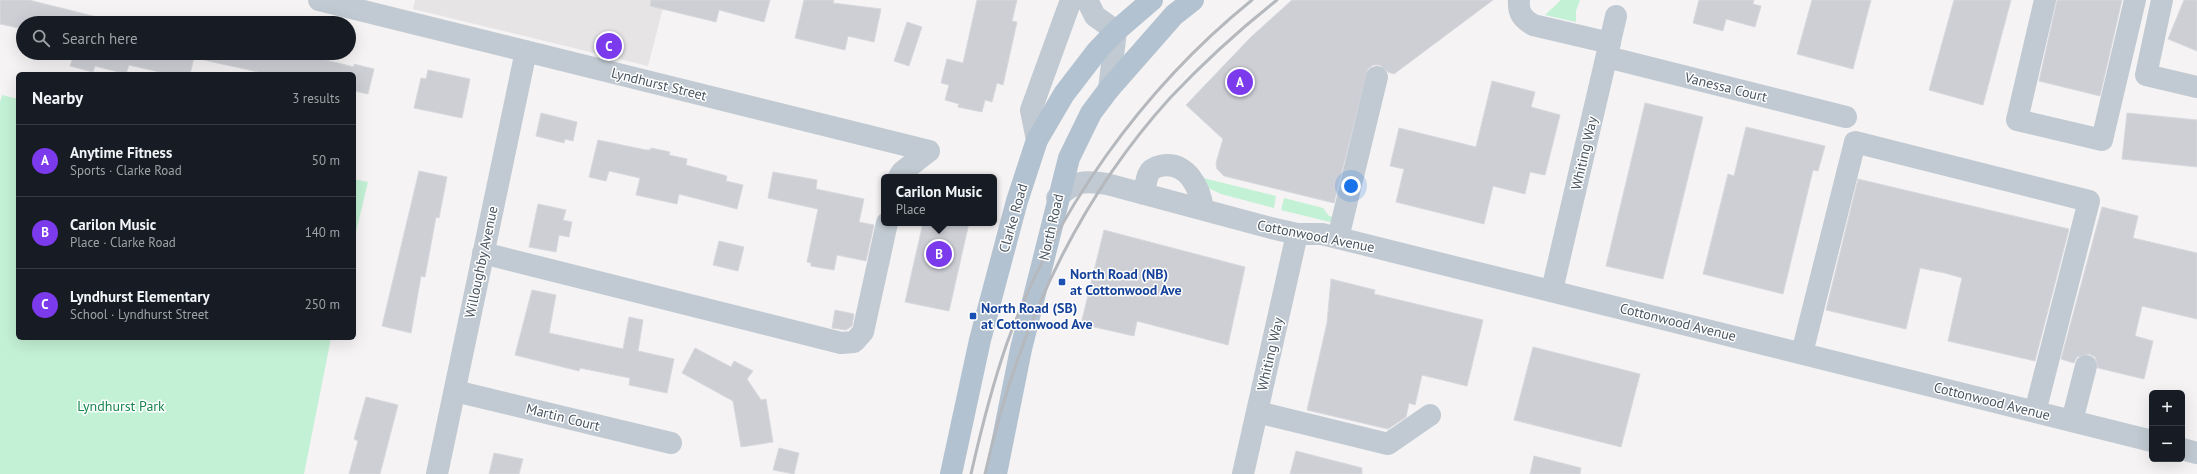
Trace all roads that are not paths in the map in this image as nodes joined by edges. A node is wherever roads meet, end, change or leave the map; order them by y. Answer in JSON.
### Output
{"nodes":[{"id":1,"x":319,"y":0,"type":"edge"},
{"id":2,"x":1071,"y":0,"type":"edge"},
{"id":3,"x":1087,"y":0,"type":"edge"},
{"id":4,"x":1152,"y":0,"type":"edge"},
{"id":5,"x":1193,"y":0,"type":"edge"},
{"id":6,"x":1519,"y":0,"type":"edge"},
{"id":7,"x":2045,"y":0,"type":"edge"},
{"id":8,"x":2135,"y":0,"type":"edge"},
{"id":9,"x":2162,"y":0,"type":"edge"},
{"id":10,"x":1616,"y":16,"type":"dead end"},
{"id":11,"x":1116,"y":31,"type":"junction"},
{"id":12,"x":1608,"y":50,"type":"junction"},
{"id":13,"x":526,"y":51,"type":"junction"},
{"id":14,"x":1377,"y":77,"type":"dead end"},
{"id":15,"x":2197,"y":87,"type":"edge"},
{"id":16,"x":1109,"y":89,"type":"junction"},
{"id":17,"x":1846,"y":118,"type":"dead end"},
{"id":18,"x":1037,"y":140,"type":"junction"},
{"id":19,"x":901,"y":174,"type":"edge"},
{"id":20,"x":1144,"y":194,"type":"junction"},
{"id":21,"x":1058,"y":198,"type":"junction"},
{"id":22,"x":1195,"y":207,"type":"junction"},
{"id":23,"x":886,"y":226,"type":"edge"},
{"id":24,"x":1297,"y":234,"type":"junction"},
{"id":25,"x":1338,"y":238,"type":"junction"},
{"id":26,"x":483,"y":253,"type":"junction"},
{"id":27,"x":1552,"y":290,"type":"junction"},
{"id":28,"x":1802,"y":353,"type":"junction"},
{"id":29,"x":2086,"y":366,"type":"dead end"},
{"id":30,"x":455,"y":391,"type":"junction"},
{"id":31,"x":1257,"y":412,"type":"junction"},
{"id":32,"x":2035,"y":412,"type":"junction"},
{"id":33,"x":1430,"y":415,"type":"dead end"},
{"id":34,"x":2072,"y":421,"type":"junction"},
{"id":35,"x":2149,"y":440,"type":"edge"},
{"id":36,"x":671,"y":443,"type":"dead end"},
{"id":37,"x":2185,"y":450,"type":"edge"},
{"id":38,"x":2197,"y":453,"type":"edge"},
{"id":39,"x":437,"y":474,"type":"edge"},
{"id":40,"x":952,"y":474,"type":"edge"},
{"id":41,"x":996,"y":474,"type":"edge"},
{"id":42,"x":1242,"y":474,"type":"edge"}],
"edges":[{"from":1,"to":13,"type":"street","name":"Lyndhurst Street"},
{"from":2,"to":18,"type":"street"},
{"from":3,"to":11,"type":"street"},
{"from":4,"to":11,"type":"main road","name":"Clarke Road"},
{"from":5,"to":16,"type":"main road"},
{"from":6,"to":12,"type":"street","name":"Vanessa Court"},
{"from":7,"to":8,"type":"street"},
{"from":9,"to":15,"type":"street"},
{"from":10,"to":12,"type":"street","name":"Whiting Way"},
{"from":11,"to":16,"type":"street","name":"North Road"},
{"from":11,"to":18,"type":"main road","name":"Clarke Road"},
{"from":12,"to":17,"type":"street","name":"Vanessa Court"},
{"from":12,"to":27,"type":"street","name":"Whiting Way"},
{"from":13,"to":19,"type":"street","name":"Lyndhurst Street"},
{"from":13,"to":26,"type":"street","name":"Willoughby Avenue"},
{"from":14,"to":25,"type":"street"},
{"from":16,"to":21,"type":"main road","name":"North Road"},
{"from":18,"to":40,"type":"main road","name":"Clarke Road"},
{"from":20,"to":21,"type":"street","name":"Cottonwood Avenue"},
{"from":20,"to":22,"type":"street","name":"Cottonwood Avenue"},
{"from":20,"to":22,"type":"street"},
{"from":21,"to":41,"type":"main road","name":"North Road"},
{"from":22,"to":24,"type":"street","name":"Cottonwood Avenue"},
{"from":23,"to":26,"type":"street"},
{"from":24,"to":25,"type":"street","name":"Cottonwood Avenue"},
{"from":24,"to":31,"type":"street","name":"Whiting Way"},
{"from":25,"to":27,"type":"street","name":"Cottonwood Avenue"},
{"from":26,"to":30,"type":"street","name":"Willoughby Avenue"},
{"from":27,"to":28,"type":"street","name":"Cottonwood Avenue"},
{"from":28,"to":32,"type":"street","name":"Cottonwood Avenue"},
{"from":28,"to":32,"type":"street"},
{"from":29,"to":34,"type":"street"},
{"from":30,"to":36,"type":"street","name":"Martin Court"},
{"from":30,"to":39,"type":"street","name":"Willoughby Avenue"},
{"from":31,"to":33,"type":"street"},
{"from":31,"to":42,"type":"street","name":"Whiting Way"},
{"from":32,"to":34,"type":"street","name":"Cottonwood Avenue"},
{"from":34,"to":35,"type":"street","name":"Cottonwood Avenue"},
{"from":37,"to":38,"type":"street"}]}
